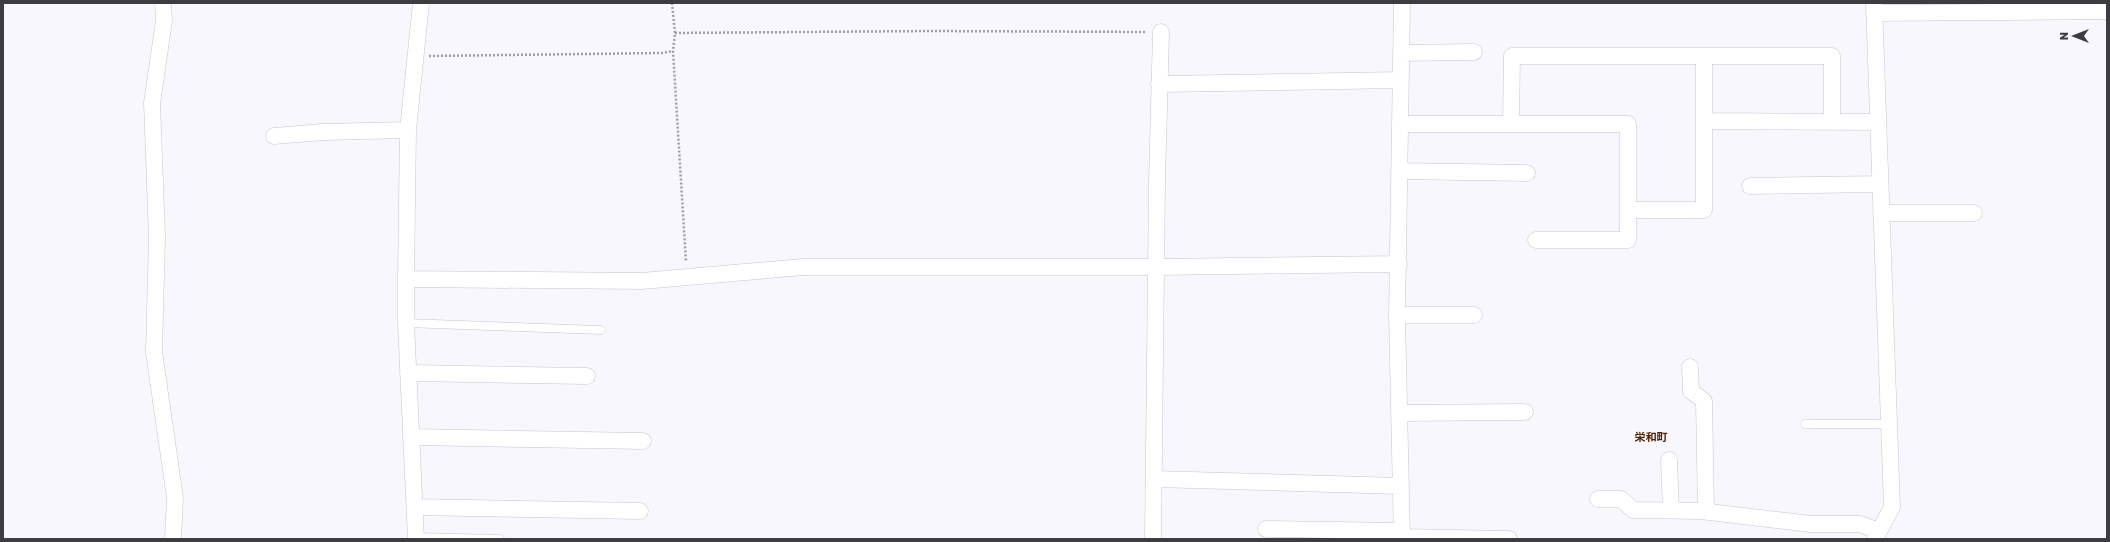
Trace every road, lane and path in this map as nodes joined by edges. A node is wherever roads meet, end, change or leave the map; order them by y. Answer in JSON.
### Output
{"nodes":[{"id":1,"x":163,"y":3,"type":"edge"},
{"id":2,"x":421,"y":3,"type":"edge"},
{"id":3,"x":672,"y":3,"type":"edge"},
{"id":4,"x":1402,"y":3,"type":"edge"},
{"id":5,"x":1874,"y":8,"type":"edge"},
{"id":6,"x":2107,"y":11,"type":"edge"},
{"id":7,"x":1161,"y":32,"type":"joint"},
{"id":8,"x":675,"y":33,"type":"junction"},
{"id":9,"x":673,"y":51,"type":"junction"},
{"id":10,"x":1474,"y":52,"type":"dead end"},
{"id":11,"x":1401,"y":53,"type":"junction"},
{"id":12,"x":417,"y":56,"type":"junction"},
{"id":13,"x":1704,"y":56,"type":"junction"},
{"id":14,"x":1401,"y":80,"type":"junction"},
{"id":15,"x":1159,"y":84,"type":"junction"},
{"id":16,"x":1704,"y":121,"type":"junction"},
{"id":17,"x":1832,"y":122,"type":"junction"},
{"id":18,"x":1878,"y":122,"type":"junction"},
{"id":19,"x":1400,"y":124,"type":"junction"},
{"id":20,"x":1511,"y":124,"type":"junction"},
{"id":21,"x":408,"y":130,"type":"junction"},
{"id":22,"x":274,"y":136,"type":"dead end"},
{"id":23,"x":1400,"y":171,"type":"junction"},
{"id":24,"x":1527,"y":173,"type":"dead end"},
{"id":25,"x":1880,"y":184,"type":"junction"},
{"id":26,"x":1750,"y":186,"type":"dead end"},
{"id":27,"x":1628,"y":210,"type":"junction"},
{"id":28,"x":1881,"y":213,"type":"junction"},
{"id":29,"x":1974,"y":213,"type":"dead end"},
{"id":30,"x":1536,"y":240,"type":"dead end"},
{"id":31,"x":1399,"y":264,"type":"junction"},
{"id":32,"x":1156,"y":267,"type":"junction"},
{"id":33,"x":686,"y":278,"type":"junction"},
{"id":34,"x":406,"y":279,"type":"junction"},
{"id":35,"x":1398,"y":315,"type":"junction"},
{"id":36,"x":1474,"y":315,"type":"dead end"},
{"id":37,"x":406,"y":323,"type":"junction"},
{"id":38,"x":601,"y":330,"type":"dead end"},
{"id":39,"x":1690,"y":367,"type":"dead end"},
{"id":40,"x":408,"y":373,"type":"junction"},
{"id":41,"x":588,"y":376,"type":"dead end"},
{"id":42,"x":1525,"y":412,"type":"dead end"},
{"id":43,"x":1399,"y":413,"type":"junction"},
{"id":44,"x":1805,"y":424,"type":"dead end"},
{"id":45,"x":1889,"y":424,"type":"junction"},
{"id":46,"x":411,"y":437,"type":"junction"},
{"id":47,"x":643,"y":441,"type":"dead end"},
{"id":48,"x":1669,"y":460,"type":"dead end"},
{"id":49,"x":1154,"y":478,"type":"junction"},
{"id":50,"x":1401,"y":486,"type":"junction"},
{"id":51,"x":1598,"y":499,"type":"dead end"},
{"id":52,"x":415,"y":507,"type":"junction"},
{"id":53,"x":1671,"y":510,"type":"junction"},
{"id":54,"x":640,"y":511,"type":"dead end"},
{"id":55,"x":1706,"y":511,"type":"junction"},
{"id":56,"x":1266,"y":529,"type":"dead end"},
{"id":57,"x":1877,"y":535,"type":"edge"},
{"id":58,"x":1402,"y":536,"type":"edge"},
{"id":59,"x":416,"y":538,"type":"edge"},
{"id":60,"x":173,"y":539,"type":"edge"},
{"id":61,"x":500,"y":539,"type":"edge"},
{"id":62,"x":1153,"y":539,"type":"edge"},
{"id":63,"x":1509,"y":539,"type":"edge"}],
"edges":[{"from":1,"to":60,"type":"street"},
{"from":2,"to":12,"type":"street"},
{"from":3,"to":8,"type":"path"},
{"from":4,"to":11,"type":"street"},
{"from":5,"to":6,"type":"street"},
{"from":5,"to":18,"type":"street"},
{"from":7,"to":8,"type":"path"},
{"from":7,"to":15,"type":"street"},
{"from":8,"to":9,"type":"path"},
{"from":9,"to":12,"type":"path"},
{"from":9,"to":33,"type":"path"},
{"from":10,"to":11,"type":"street"},
{"from":11,"to":14,"type":"street"},
{"from":12,"to":21,"type":"street"},
{"from":13,"to":16,"type":"street"},
{"from":13,"to":17,"type":"street"},
{"from":13,"to":20,"type":"street"},
{"from":14,"to":15,"type":"street"},
{"from":14,"to":19,"type":"street"},
{"from":15,"to":32,"type":"street"},
{"from":16,"to":17,"type":"street"},
{"from":16,"to":27,"type":"street"},
{"from":17,"to":18,"type":"street"},
{"from":18,"to":25,"type":"street"},
{"from":19,"to":20,"type":"street"},
{"from":19,"to":23,"type":"street"},
{"from":20,"to":27,"type":"street"},
{"from":21,"to":22,"type":"street"},
{"from":21,"to":34,"type":"street"},
{"from":23,"to":24,"type":"street"},
{"from":23,"to":31,"type":"street"},
{"from":25,"to":26,"type":"street"},
{"from":25,"to":28,"type":"street"},
{"from":27,"to":30,"type":"street"},
{"from":28,"to":29,"type":"street"},
{"from":28,"to":45,"type":"street"},
{"from":31,"to":32,"type":"street"},
{"from":31,"to":35,"type":"street"},
{"from":32,"to":33,"type":"street"},
{"from":32,"to":49,"type":"street"},
{"from":33,"to":34,"type":"street"},
{"from":34,"to":37,"type":"street"},
{"from":35,"to":36,"type":"street"},
{"from":35,"to":43,"type":"street"},
{"from":37,"to":38,"type":"lane"},
{"from":37,"to":40,"type":"street"},
{"from":39,"to":55,"type":"street"},
{"from":40,"to":41,"type":"street"},
{"from":40,"to":46,"type":"street"},
{"from":42,"to":43,"type":"street"},
{"from":43,"to":50,"type":"street"},
{"from":44,"to":45,"type":"lane"},
{"from":45,"to":57,"type":"street"},
{"from":46,"to":47,"type":"street"},
{"from":46,"to":52,"type":"street"},
{"from":48,"to":53,"type":"street"},
{"from":49,"to":50,"type":"street"},
{"from":49,"to":62,"type":"street"},
{"from":50,"to":58,"type":"street"},
{"from":51,"to":53,"type":"street"},
{"from":52,"to":54,"type":"street"},
{"from":52,"to":59,"type":"street"},
{"from":53,"to":55,"type":"street"},
{"from":55,"to":57,"type":"street"},
{"from":56,"to":58,"type":"street"},
{"from":58,"to":63,"type":"street"},
{"from":59,"to":61,"type":"lane"}]}
